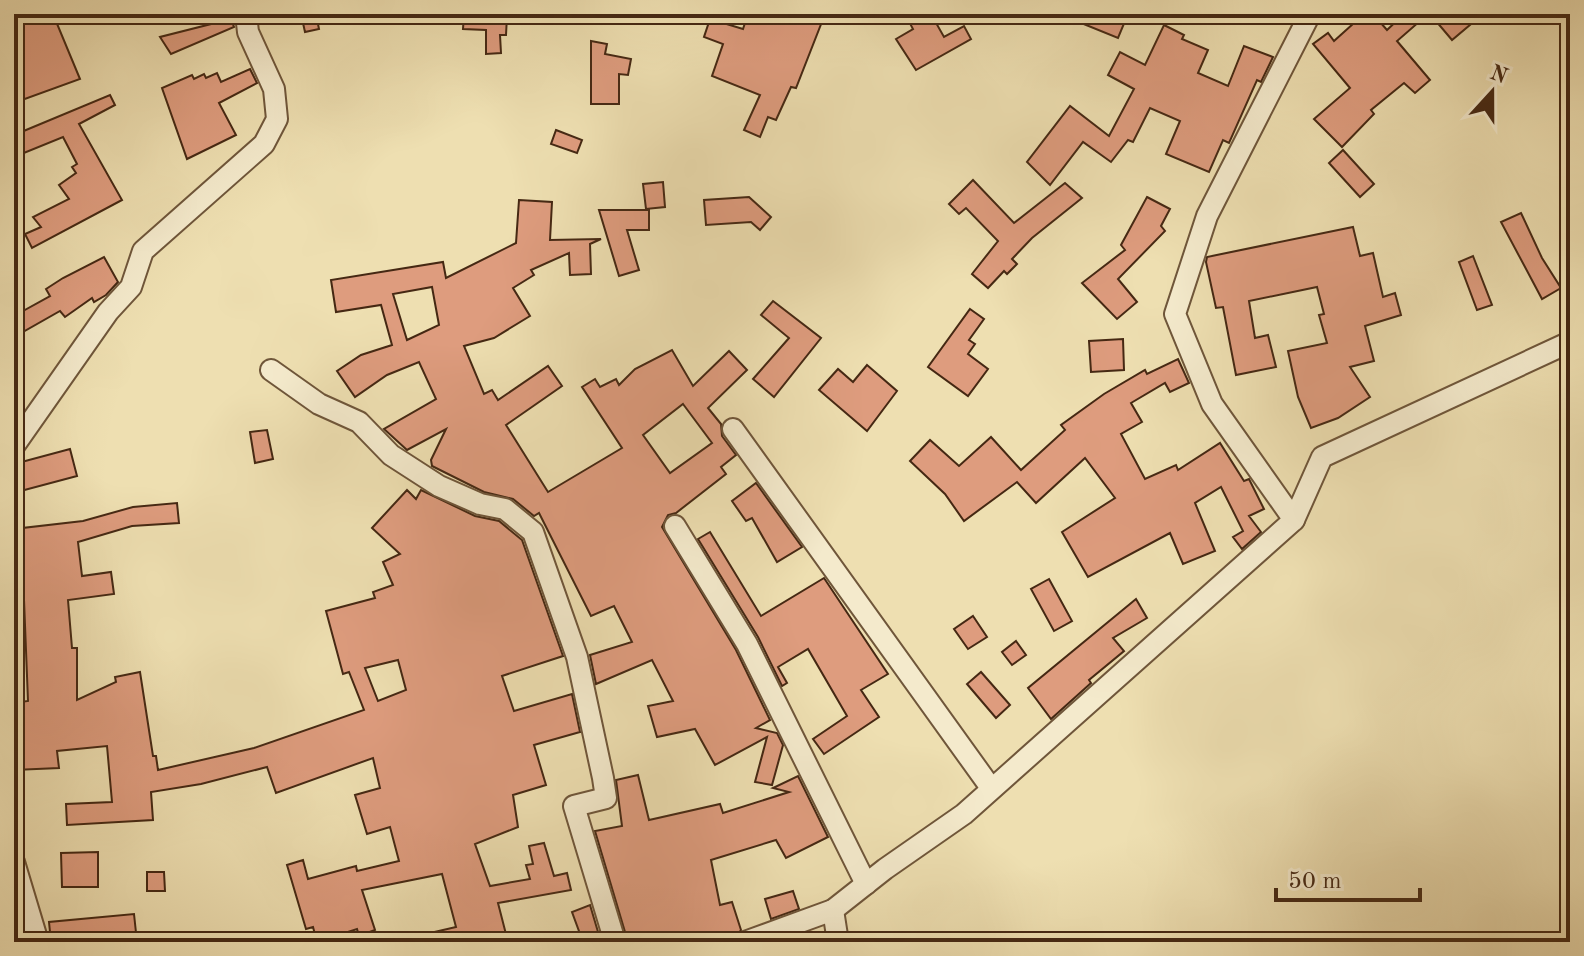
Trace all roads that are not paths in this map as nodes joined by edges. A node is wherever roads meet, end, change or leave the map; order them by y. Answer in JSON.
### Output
{"nodes":[{"id":1,"x":246,"y":14,"type":"edge"},
{"id":2,"x":1310,"y":14,"type":"edge"},
{"id":3,"x":1570,"y":342,"type":"edge"},
{"id":4,"x":271,"y":370,"type":"dead end"},
{"id":5,"x":733,"y":429,"type":"dead end"},
{"id":6,"x":14,"y":446,"type":"edge"},
{"id":7,"x":1294,"y":520,"type":"junction"},
{"id":8,"x":675,"y":526,"type":"dead end"},
{"id":9,"x":991,"y":788,"type":"junction"},
{"id":10,"x":14,"y":862,"type":"edge"},
{"id":11,"x":866,"y":884,"type":"junction"},
{"id":12,"x":833,"y":910,"type":"junction"},
{"id":13,"x":38,"y":942,"type":"edge"},
{"id":14,"x":615,"y":942,"type":"edge"},
{"id":15,"x":745,"y":942,"type":"edge"},
{"id":16,"x":838,"y":942,"type":"edge"}],
"edges":[{"from":1,"to":6,"type":"street"},
{"from":2,"to":7,"type":"street"},
{"from":3,"to":7,"type":"street"},
{"from":4,"to":14,"type":"street"},
{"from":5,"to":9,"type":"street"},
{"from":7,"to":9,"type":"street"},
{"from":8,"to":11,"type":"street"},
{"from":9,"to":11,"type":"street"},
{"from":10,"to":13,"type":"street"},
{"from":11,"to":12,"type":"street"},
{"from":12,"to":15,"type":"street"},
{"from":12,"to":16,"type":"street"}]}
